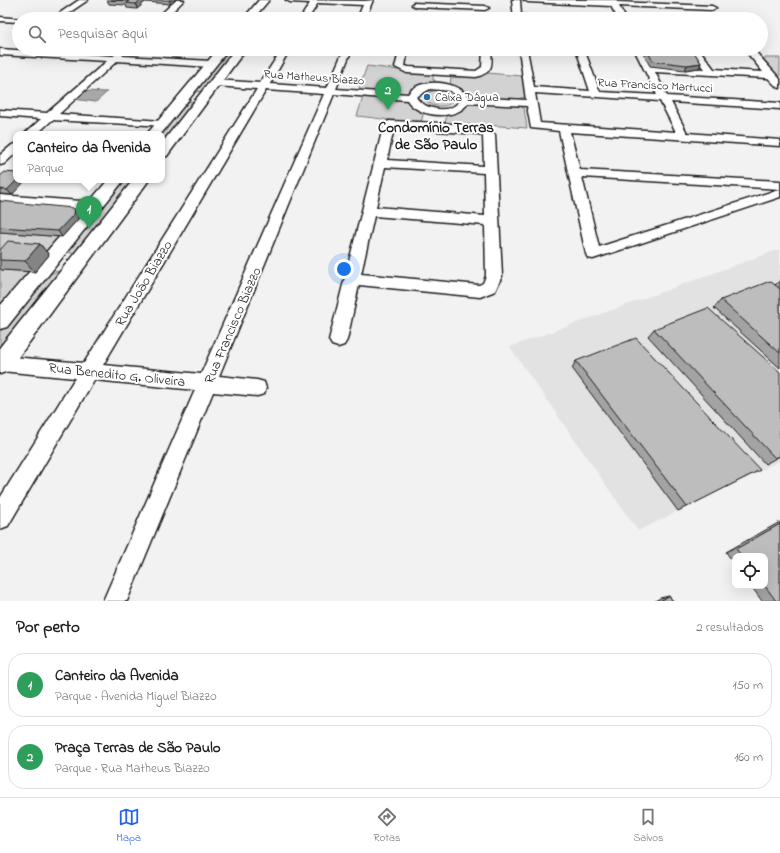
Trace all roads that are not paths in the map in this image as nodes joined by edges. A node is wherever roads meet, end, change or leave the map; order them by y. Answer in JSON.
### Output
{"nodes":[{"id":1,"x":84,"y":0,"type":"edge"},
{"id":2,"x":180,"y":0,"type":"edge"},
{"id":3,"x":264,"y":0,"type":"edge"},
{"id":4,"x":290,"y":0,"type":"edge"},
{"id":5,"x":316,"y":0,"type":"edge"},
{"id":6,"x":516,"y":0,"type":"edge"},
{"id":7,"x":528,"y":0,"type":"edge"},
{"id":8,"x":706,"y":0,"type":"edge"},
{"id":9,"x":368,"y":2,"type":"edge"},
{"id":10,"x":613,"y":2,"type":"edge"},
{"id":11,"x":485,"y":4,"type":"edge"},
{"id":12,"x":415,"y":6,"type":"edge"},
{"id":13,"x":66,"y":12,"type":"edge"},
{"id":14,"x":167,"y":12,"type":"edge"},
{"id":15,"x":254,"y":12,"type":"edge"},
{"id":16,"x":308,"y":12,"type":"edge"},
{"id":17,"x":364,"y":12,"type":"edge"},
{"id":18,"x":517,"y":12,"type":"edge"},
{"id":19,"x":618,"y":12,"type":"edge"},
{"id":20,"x":0,"y":19,"type":"edge"},
{"id":21,"x":12,"y":20,"type":"edge"},
{"id":22,"x":12,"y":47,"type":"edge"},
{"id":23,"x":2,"y":53,"type":"edge"},
{"id":24,"x":12,"y":54,"type":"edge"},
{"id":25,"x":59,"y":56,"type":"edge"},
{"id":26,"x":119,"y":56,"type":"edge"},
{"id":27,"x":218,"y":56,"type":"edge"},
{"id":28,"x":236,"y":56,"type":"edge"},
{"id":29,"x":282,"y":56,"type":"edge"},
{"id":30,"x":345,"y":56,"type":"edge"},
{"id":31,"x":402,"y":56,"type":"edge"},
{"id":32,"x":486,"y":56,"type":"edge"},
{"id":33,"x":524,"y":56,"type":"edge"},
{"id":34,"x":582,"y":56,"type":"edge"},
{"id":35,"x":642,"y":56,"type":"edge"},
{"id":36,"x":699,"y":56,"type":"edge"},
{"id":37,"x":754,"y":56,"type":"edge"},
{"id":38,"x":116,"y":59,"type":"junction"},
{"id":39,"x":211,"y":64,"type":"junction"},
{"id":40,"x":648,"y":69,"type":"junction"},
{"id":41,"x":440,"y":72,"type":"junction"},
{"id":42,"x":711,"y":72,"type":"junction"},
{"id":43,"x":771,"y":75,"type":"junction"},
{"id":44,"x":215,"y":83,"type":"junction"},
{"id":45,"x":780,"y":85,"type":"edge"},
{"id":46,"x":438,"y":86,"type":"junction"},
{"id":47,"x":263,"y":87,"type":"junction"},
{"id":48,"x":529,"y":90,"type":"junction"},
{"id":49,"x":330,"y":92,"type":"junction"},
{"id":50,"x":596,"y":94,"type":"junction"},
{"id":51,"x":185,"y":96,"type":"junction"},
{"id":52,"x":205,"y":97,"type":"junction"},
{"id":53,"x":411,"y":98,"type":"junction"},
{"id":54,"x":663,"y":98,"type":"junction"},
{"id":55,"x":464,"y":100,"type":"junction"},
{"id":56,"x":531,"y":103,"type":"junction"},
{"id":57,"x":780,"y":106,"type":"edge"},
{"id":58,"x":437,"y":112,"type":"junction"},
{"id":59,"x":0,"y":113,"type":"edge"},
{"id":60,"x":50,"y":117,"type":"junction"},
{"id":61,"x":437,"y":126,"type":"junction"},
{"id":62,"x":564,"y":128,"type":"junction"},
{"id":63,"x":158,"y":129,"type":"edge"},
{"id":64,"x":34,"y":131,"type":"edge"},
{"id":65,"x":683,"y":136,"type":"junction"},
{"id":66,"x":775,"y":142,"type":"edge"},
{"id":67,"x":165,"y":149,"type":"edge"},
{"id":68,"x":13,"y":150,"type":"edge"},
{"id":69,"x":780,"y":154,"type":"edge"},
{"id":70,"x":0,"y":161,"type":"edge"},
{"id":71,"x":380,"y":163,"type":"junction"},
{"id":72,"x":490,"y":170,"type":"junction"},
{"id":73,"x":574,"y":173,"type":"junction"},
{"id":74,"x":736,"y":182,"type":"junction"},
{"id":75,"x":113,"y":183,"type":"edge"},
{"id":76,"x":139,"y":183,"type":"edge"},
{"id":77,"x":780,"y":185,"type":"edge"},
{"id":78,"x":780,"y":193,"type":"edge"},
{"id":79,"x":0,"y":199,"type":"edge"},
{"id":80,"x":764,"y":199,"type":"junction"},
{"id":81,"x":94,"y":206,"type":"junction"},
{"id":82,"x":368,"y":211,"type":"junction"},
{"id":83,"x":492,"y":221,"type":"junction"},
{"id":84,"x":54,"y":255,"type":"junction"},
{"id":85,"x":81,"y":259,"type":"junction"},
{"id":86,"x":352,"y":279,"type":"junction"},
{"id":87,"x":1,"y":319,"type":"edge"},
{"id":88,"x":338,"y":340,"type":"dead end"},
{"id":89,"x":0,"y":363,"type":"edge"},
{"id":90,"x":89,"y":372,"type":"junction"},
{"id":91,"x":207,"y":383,"type":"junction"},
{"id":92,"x":257,"y":388,"type":"dead end"},
{"id":93,"x":0,"y":518,"type":"edge"},
{"id":94,"x":115,"y":601,"type":"edge"}],
"edges":[{"from":1,"to":13,"type":"street"},
{"from":2,"to":14,"type":"street"},
{"from":3,"to":15,"type":"street"},
{"from":4,"to":5,"type":"street"},
{"from":5,"to":9,"type":"street"},
{"from":5,"to":16,"type":"street"},
{"from":6,"to":18,"type":"street"},
{"from":7,"to":10,"type":"street"},
{"from":8,"to":10,"type":"street"},
{"from":9,"to":17,"type":"street"},
{"from":10,"to":19,"type":"street"},
{"from":11,"to":12,"type":"street"},
{"from":20,"to":21,"type":"street"},
{"from":22,"to":23,"type":"street"},
{"from":23,"to":24,"type":"street"},
{"from":25,"to":38,"type":"street"},
{"from":26,"to":38,"type":"street"},
{"from":27,"to":39,"type":"street"},
{"from":28,"to":44,"type":"street"},
{"from":29,"to":47,"type":"street","name":"Rua João Biazzo"},
{"from":30,"to":49,"type":"street","name":"Rua Francisco Biazzo"},
{"from":31,"to":41,"type":"street"},
{"from":32,"to":41,"type":"street"},
{"from":33,"to":48,"type":"street"},
{"from":34,"to":50,"type":"street"},
{"from":35,"to":40,"type":"street"},
{"from":36,"to":42,"type":"street"},
{"from":37,"to":43,"type":"street"},
{"from":38,"to":39,"type":"street"},
{"from":38,"to":60,"type":"street"},
{"from":39,"to":51,"type":"street"},
{"from":40,"to":42,"type":"street"},
{"from":40,"to":54,"type":"street"},
{"from":41,"to":46,"type":"street"},
{"from":42,"to":43,"type":"street"},
{"from":43,"to":45,"type":"street"},
{"from":44,"to":47,"type":"street","name":"Rua Matheus Biazzo"},
{"from":44,"to":52,"type":"street"},
{"from":46,"to":53,"type":"street"},
{"from":46,"to":55,"type":"street"},
{"from":47,"to":49,"type":"street","name":"Rua Matheus Biazzo"},
{"from":47,"to":90,"type":"street","name":"Rua João Biazzo"},
{"from":48,"to":50,"type":"street","name":"Rua Francisco Martucci"},
{"from":48,"to":56,"type":"street"},
{"from":49,"to":53,"type":"street","name":"Rua Matheus Biazzo"},
{"from":49,"to":91,"type":"street","name":"Rua Francisco Biazzo"},
{"from":50,"to":54,"type":"street","name":"Rua Francisco Martucci"},
{"from":51,"to":52,"type":"street"},
{"from":51,"to":63,"type":"street"},
{"from":52,"to":67,"type":"street"},
{"from":53,"to":58,"type":"street"},
{"from":54,"to":57,"type":"street","name":"Rua Francisco Martucci"},
{"from":54,"to":65,"type":"street"},
{"from":55,"to":56,"type":"street"},
{"from":55,"to":58,"type":"street"},
{"from":56,"to":62,"type":"street"},
{"from":58,"to":61,"type":"street"},
{"from":59,"to":60,"type":"street"},
{"from":60,"to":63,"type":"street"},
{"from":60,"to":64,"type":"street"},
{"from":61,"to":71,"type":"street"},
{"from":61,"to":72,"type":"street"},
{"from":62,"to":65,"type":"street"},
{"from":62,"to":73,"type":"street"},
{"from":65,"to":66,"type":"street"},
{"from":66,"to":69,"type":"street"},
{"from":68,"to":70,"type":"street"},
{"from":71,"to":72,"type":"street"},
{"from":71,"to":82,"type":"street"},
{"from":72,"to":83,"type":"street"},
{"from":73,"to":74,"type":"street"},
{"from":73,"to":80,"type":"street"},
{"from":74,"to":77,"type":"street"},
{"from":74,"to":80,"type":"street"},
{"from":75,"to":81,"type":"street"},
{"from":76,"to":85,"type":"street"},
{"from":78,"to":80,"type":"street"},
{"from":79,"to":81,"type":"street"},
{"from":81,"to":84,"type":"street"},
{"from":82,"to":83,"type":"street"},
{"from":82,"to":86,"type":"street"},
{"from":83,"to":86,"type":"street"},
{"from":84,"to":85,"type":"street"},
{"from":84,"to":87,"type":"street"},
{"from":85,"to":89,"type":"street"},
{"from":86,"to":88,"type":"street"},
{"from":89,"to":90,"type":"street","name":"Rua Benedito G. Oliveira"},
{"from":90,"to":91,"type":"street","name":"Rua Benedito G. Oliveira"},
{"from":90,"to":93,"type":"street","name":"Rua João Biazzo"},
{"from":91,"to":92,"type":"street","name":"Rua Benedito G. Oliveira"},
{"from":91,"to":94,"type":"street","name":"Rua Francisco Biazzo"}]}
